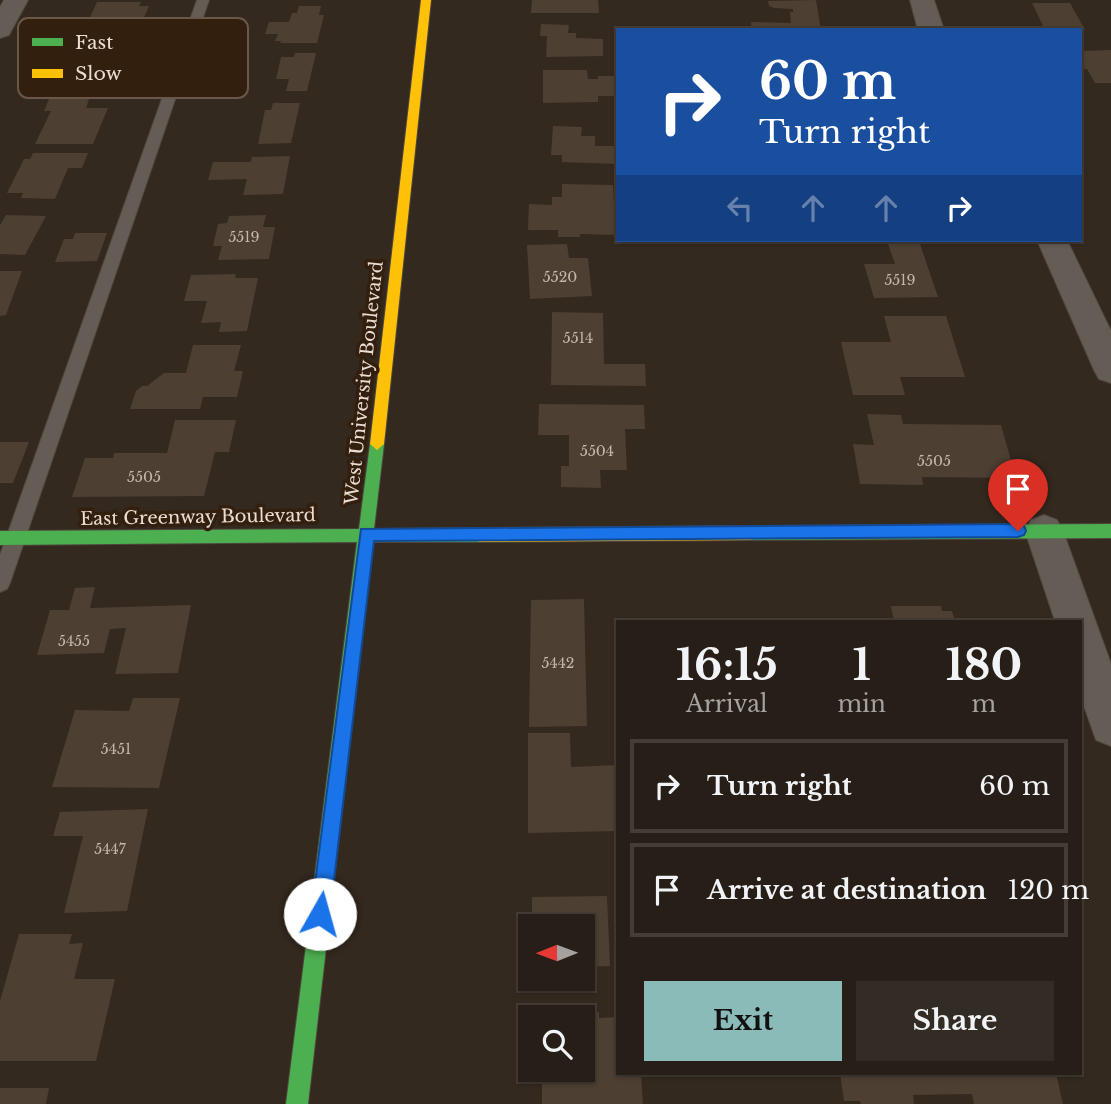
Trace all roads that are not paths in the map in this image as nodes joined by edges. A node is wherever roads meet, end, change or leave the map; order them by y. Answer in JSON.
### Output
{"nodes":[{"id":1,"x":16,"y":0,"type":"edge"},
{"id":2,"x":203,"y":0,"type":"edge"},
{"id":3,"x":426,"y":0,"type":"edge"},
{"id":4,"x":922,"y":0,"type":"edge"},
{"id":5,"x":196,"y":18,"type":"edge"},
{"id":6,"x":930,"y":28,"type":"edge"},
{"id":7,"x":0,"y":30,"type":"edge"},
{"id":8,"x":167,"y":98,"type":"edge"},
{"id":9,"x":1053,"y":242,"type":"edge"},
{"id":10,"x":1111,"y":370,"type":"edge"},
{"id":11,"x":1044,"y":531,"type":"junction"},
{"id":12,"x":1111,"y":531,"type":"edge"},
{"id":13,"x":367,"y":534,"type":"junction"},
{"id":14,"x":8,"y":538,"type":"edge"},
{"id":15,"x":0,"y":583,"type":"edge"},
{"id":16,"x":1075,"y":620,"type":"edge"},
{"id":17,"x":1082,"y":640,"type":"edge"},
{"id":18,"x":1111,"y":725,"type":"edge"},
{"id":19,"x":297,"y":1104,"type":"edge"}],
"edges":[{"from":1,"to":7,"type":"street"},
{"from":2,"to":5,"type":"lane"},
{"from":3,"to":13,"type":"street","name":"West University Boulevard"},
{"from":4,"to":6,"type":"street"},
{"from":8,"to":14,"type":"lane"},
{"from":9,"to":10,"type":"street"},
{"from":11,"to":12,"type":"street","name":"East Greenway Boulevard"},
{"from":11,"to":13,"type":"street","name":"East Greenway Boulevard"},
{"from":11,"to":16,"type":"street"},
{"from":13,"to":14,"type":"street","name":"East Greenway Boulevard"},
{"from":13,"to":19,"type":"street","name":"West University Boulevard"},
{"from":14,"to":15,"type":"lane"},
{"from":17,"to":18,"type":"street"}]}
